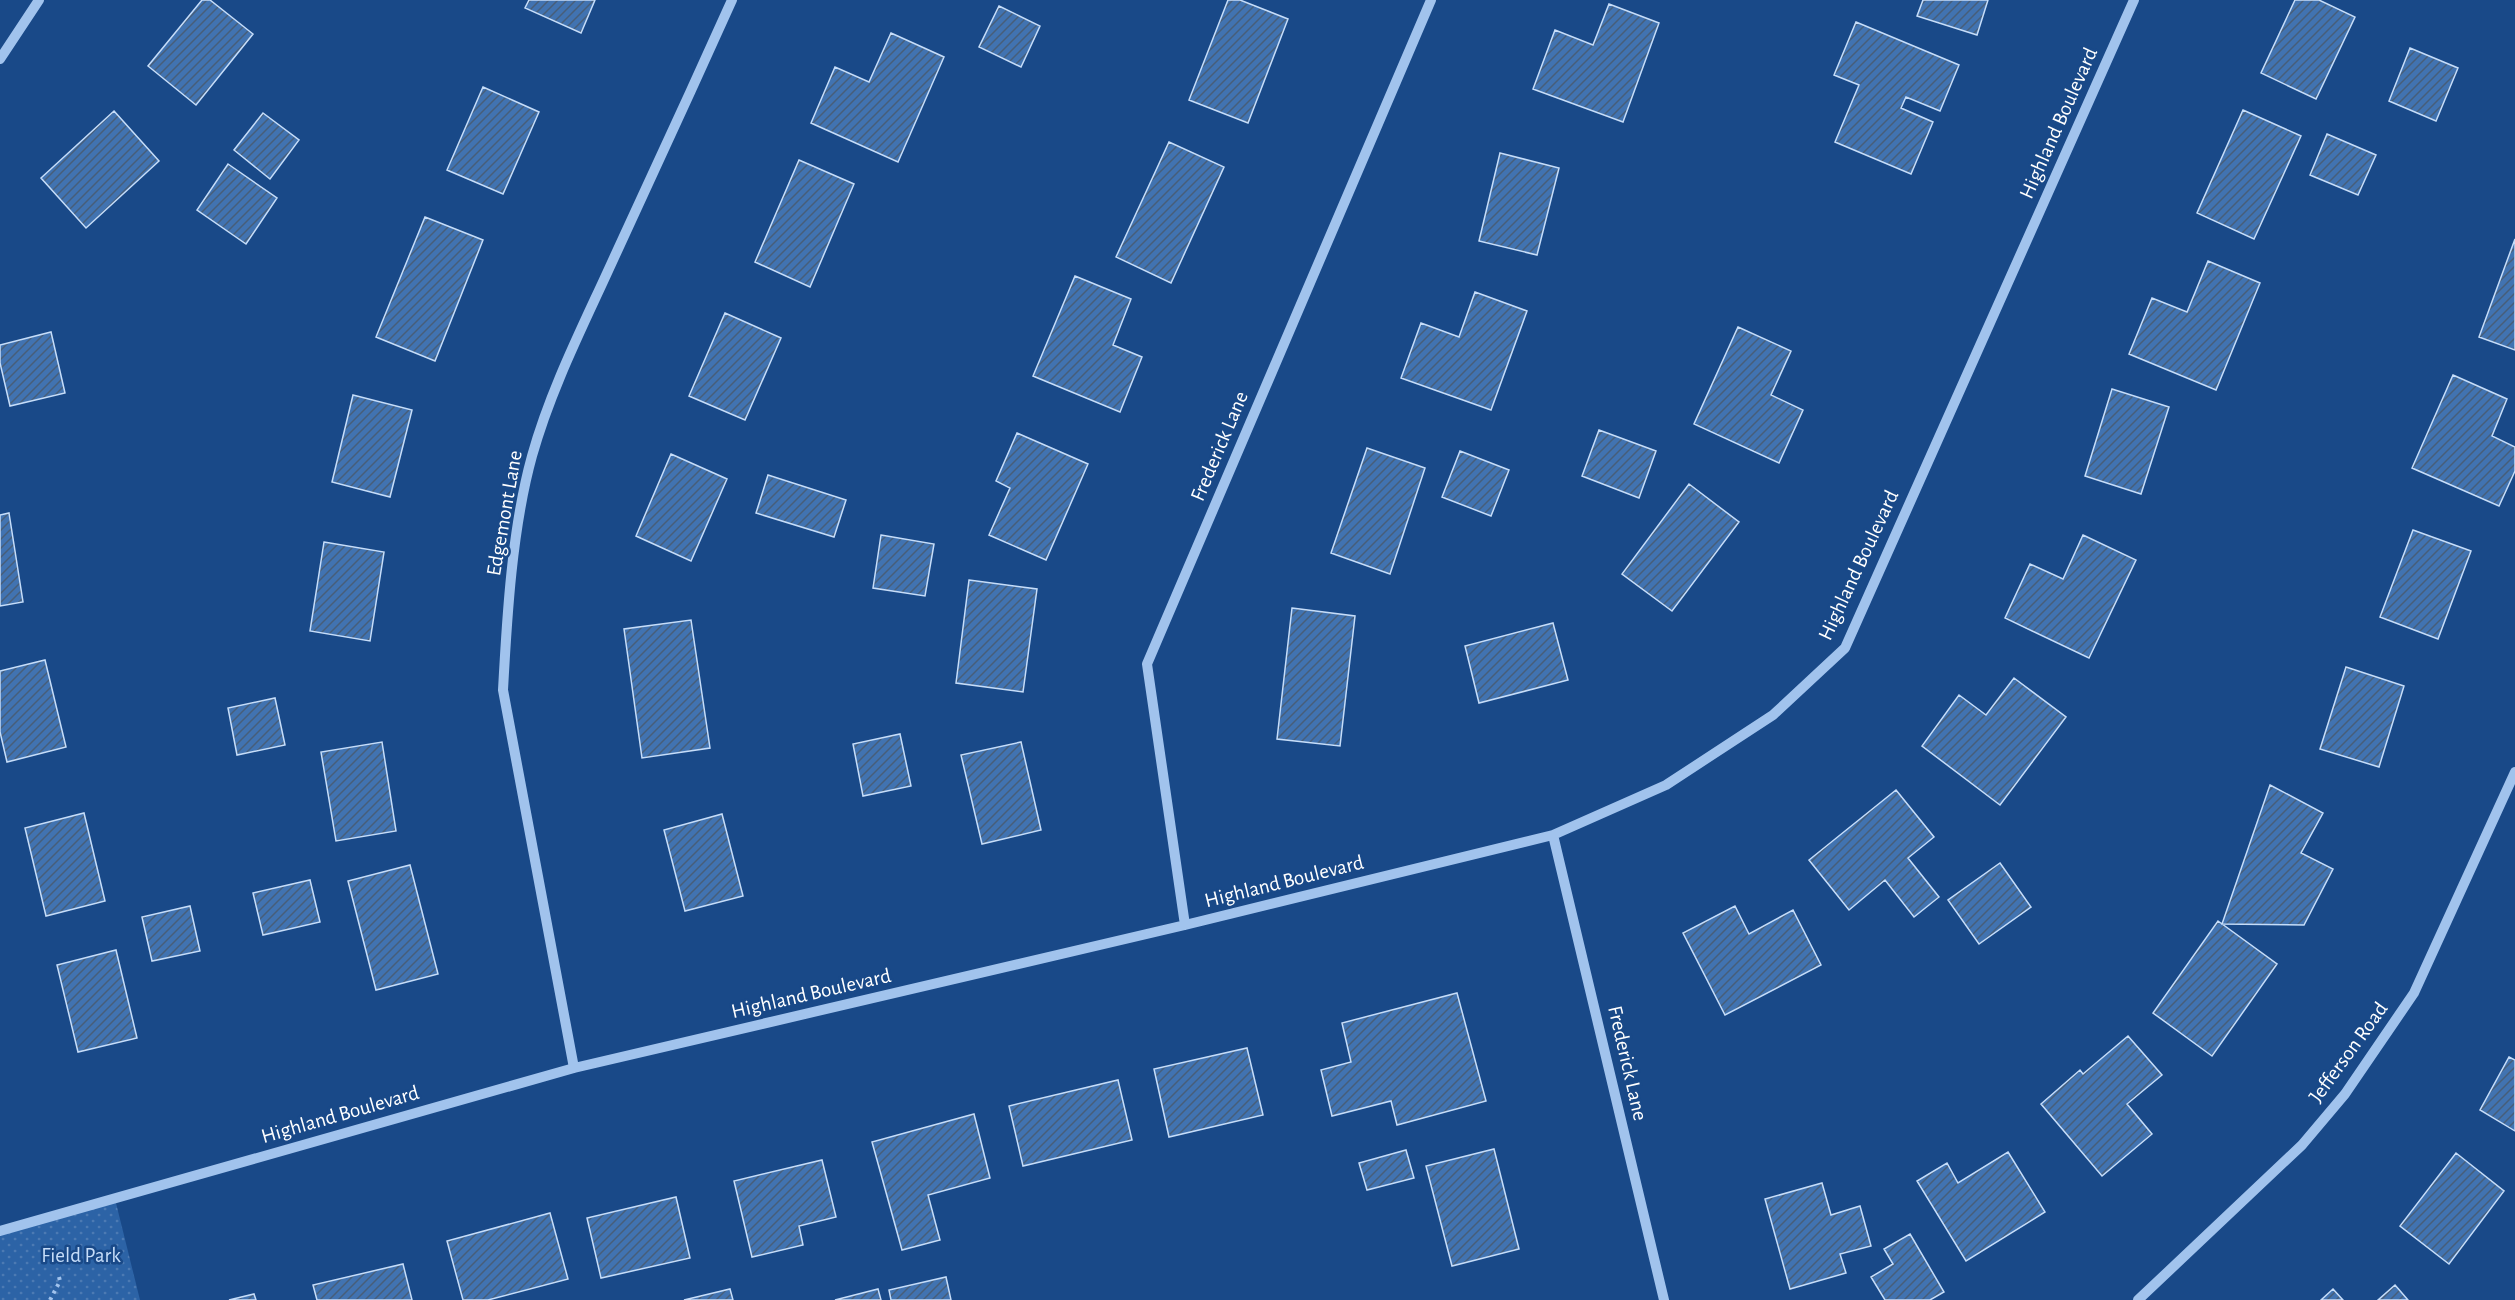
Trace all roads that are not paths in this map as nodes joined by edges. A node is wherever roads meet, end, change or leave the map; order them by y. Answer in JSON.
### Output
{"nodes":[{"id":1,"x":39,"y":0,"type":"edge"},
{"id":2,"x":732,"y":0,"type":"edge"},
{"id":3,"x":1431,"y":0,"type":"edge"},
{"id":4,"x":2134,"y":0,"type":"edge"},
{"id":5,"x":0,"y":60,"type":"edge"},
{"id":6,"x":2515,"y":772,"type":"edge"},
{"id":7,"x":1553,"y":835,"type":"junction"},
{"id":8,"x":1185,"y":925,"type":"junction"},
{"id":9,"x":574,"y":1068,"type":"junction"},
{"id":10,"x":0,"y":1232,"type":"edge"},
{"id":11,"x":1664,"y":1300,"type":"edge"},
{"id":12,"x":2138,"y":1300,"type":"edge"}],
"edges":[{"from":1,"to":5,"type":"street"},
{"from":2,"to":9,"type":"street","name":"Edgemont Lane"},
{"from":3,"to":8,"type":"street","name":"Frederick Lane"},
{"from":4,"to":7,"type":"street","name":"Highland Boulevard"},
{"from":6,"to":12,"type":"street","name":"Jefferson Road"},
{"from":7,"to":8,"type":"street","name":"Highland Boulevard"},
{"from":7,"to":11,"type":"street","name":"Frederick Lane"},
{"from":8,"to":9,"type":"street","name":"Highland Boulevard"},
{"from":9,"to":10,"type":"street","name":"Highland Boulevard"}]}
